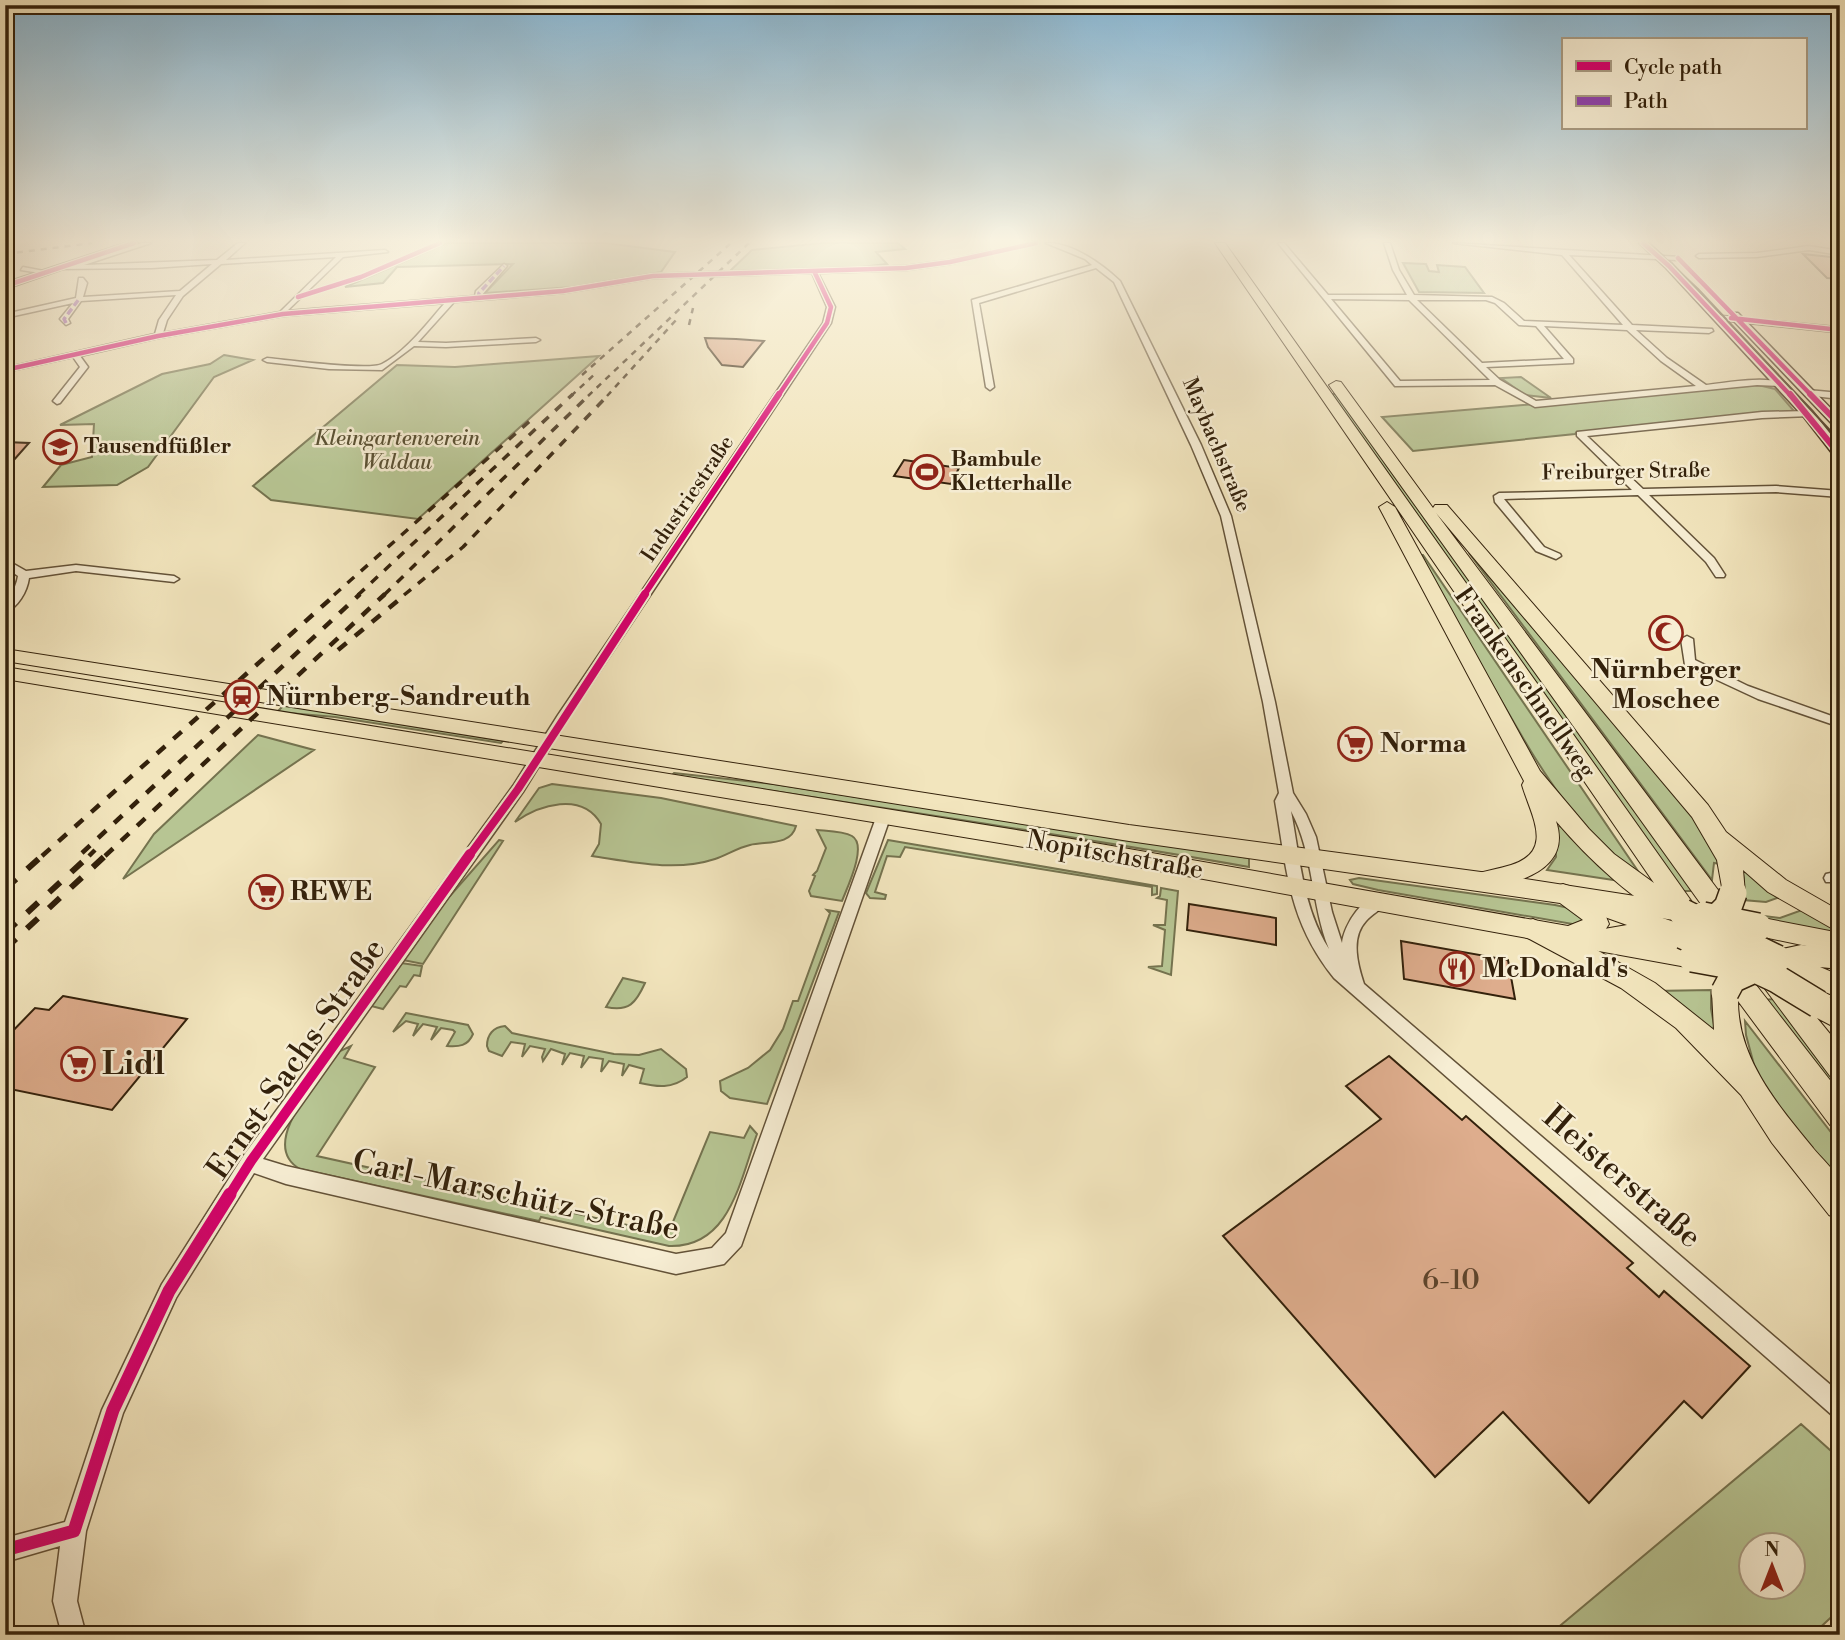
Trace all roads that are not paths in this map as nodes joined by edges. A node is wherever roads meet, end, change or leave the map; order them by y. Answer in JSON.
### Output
{"nodes":[{"id":1,"x":1737,"y":319,"type":"edge"},
{"id":2,"x":64,"y":320,"type":"edge"},
{"id":3,"x":163,"y":320,"type":"edge"},
{"id":4,"x":252,"y":320,"type":"edge"},
{"id":5,"x":434,"y":320,"type":"edge"},
{"id":6,"x":828,"y":320,"type":"edge"},
{"id":7,"x":977,"y":320,"type":"edge"},
{"id":8,"x":1137,"y":320,"type":"edge"},
{"id":9,"x":1277,"y":320,"type":"edge"},
{"id":10,"x":1344,"y":320,"type":"edge"},
{"id":11,"x":1434,"y":320,"type":"edge"},
{"id":12,"x":1517,"y":320,"type":"edge"},
{"id":13,"x":1620,"y":320,"type":"edge"},
{"id":14,"x":1718,"y":320,"type":"edge"},
{"id":15,"x":1742,"y":320,"type":"edge"},
{"id":16,"x":66,"y":323,"type":"dead end"},
{"id":17,"x":1538,"y":324,"type":"junction"},
{"id":18,"x":1625,"y":326,"type":"junction"},
{"id":19,"x":1297,"y":330,"type":"dead end"},
{"id":20,"x":1840,"y":330,"type":"edge"},
{"id":21,"x":1709,"y":331,"type":"dead end"},
{"id":22,"x":158,"y":336,"type":"junction"},
{"id":23,"x":537,"y":340,"type":"dead end"},
{"id":24,"x":412,"y":344,"type":"junction"},
{"id":25,"x":76,"y":355,"type":"junction"},
{"id":26,"x":267,"y":360,"type":"dead end"},
{"id":27,"x":1480,"y":365,"type":"junction"},
{"id":28,"x":5,"y":370,"type":"edge"},
{"id":29,"x":1497,"y":382,"type":"junction"},
{"id":30,"x":1780,"y":384,"type":"junction"},
{"id":31,"x":990,"y":387,"type":"dead end"},
{"id":32,"x":1704,"y":388,"type":"junction"},
{"id":33,"x":1808,"y":393,"type":"junction"},
{"id":34,"x":1840,"y":396,"type":"edge"},
{"id":35,"x":57,"y":401,"type":"dead end"},
{"id":36,"x":1808,"y":414,"type":"junction"},
{"id":37,"x":1350,"y":419,"type":"junction"},
{"id":38,"x":1840,"y":425,"type":"edge"},
{"id":39,"x":1840,"y":455,"type":"edge"},
{"id":40,"x":1639,"y":492,"type":"junction"},
{"id":41,"x":1840,"y":494,"type":"edge"},
{"id":42,"x":1556,"y":556,"type":"dead end"},
{"id":43,"x":5,"y":562,"type":"edge"},
{"id":44,"x":1720,"y":575,"type":"dead end"},
{"id":45,"x":174,"y":579,"type":"dead end"},
{"id":46,"x":23,"y":581,"type":"junction"},
{"id":47,"x":5,"y":601,"type":"edge"},
{"id":48,"x":5,"y":610,"type":"edge"},
{"id":49,"x":1687,"y":639,"type":"dead end"},
{"id":50,"x":5,"y":655,"type":"edge"},
{"id":51,"x":5,"y":673,"type":"edge"},
{"id":52,"x":1840,"y":723,"type":"edge"},
{"id":53,"x":542,"y":750,"type":"junction"},
{"id":54,"x":686,"y":763,"type":"junction"},
{"id":55,"x":1531,"y":775,"type":"junction"},
{"id":56,"x":669,"y":780,"type":"junction"},
{"id":57,"x":1286,"y":793,"type":"junction"},
{"id":58,"x":884,"y":815,"type":"junction"},
{"id":59,"x":1716,"y":832,"type":"junction"},
{"id":60,"x":1302,"y":857,"type":"junction"},
{"id":61,"x":1481,"y":881,"type":"junction"},
{"id":62,"x":1308,"y":889,"type":"junction"},
{"id":63,"x":1563,"y":893,"type":"junction"},
{"id":64,"x":1650,"y":899,"type":"junction"},
{"id":65,"x":1379,"y":902,"type":"junction"},
{"id":66,"x":1840,"y":923,"type":"edge"},
{"id":67,"x":1533,"y":929,"type":"junction"},
{"id":68,"x":1690,"y":931,"type":"junction"},
{"id":69,"x":1578,"y":938,"type":"junction"},
{"id":70,"x":1840,"y":943,"type":"edge"},
{"id":71,"x":1780,"y":965,"type":"junction"},
{"id":72,"x":1351,"y":977,"type":"junction"},
{"id":73,"x":1833,"y":990,"type":"edge"},
{"id":74,"x":1363,"y":993,"type":"junction"},
{"id":75,"x":1840,"y":1068,"type":"edge"},
{"id":76,"x":1752,"y":1087,"type":"junction"},
{"id":77,"x":1840,"y":1116,"type":"edge"},
{"id":78,"x":251,"y":1161,"type":"junction"},
{"id":79,"x":1840,"y":1205,"type":"edge"},
{"id":80,"x":1840,"y":1407,"type":"edge"},
{"id":81,"x":74,"y":1531,"type":"junction"},
{"id":82,"x":5,"y":1550,"type":"edge"},
{"id":83,"x":74,"y":1635,"type":"edge"}],
"edges":[{"from":1,"to":33,"type":"main road"},
{"from":2,"to":16,"type":"street"},
{"from":3,"to":22,"type":"street"},
{"from":4,"to":22,"type":"street"},
{"from":5,"to":24,"type":"street"},
{"from":6,"to":53,"type":"street","name":"Industriestraße"},
{"from":7,"to":31,"type":"street"},
{"from":8,"to":57,"type":"street","name":"Maybachstraße"},
{"from":9,"to":37,"type":"main road","name":"Frankenschnellweg"},
{"from":10,"to":29,"type":"street"},
{"from":11,"to":27,"type":"street"},
{"from":12,"to":17,"type":"street"},
{"from":13,"to":18,"type":"street"},
{"from":14,"to":30,"type":"main road"},
{"from":15,"to":20,"type":"street"},
{"from":17,"to":18,"type":"street"},
{"from":17,"to":27,"type":"street"},
{"from":18,"to":21,"type":"street"},
{"from":18,"to":32,"type":"street"},
{"from":19,"to":37,"type":"main road","name":"Frankenschnellweg"},
{"from":22,"to":25,"type":"street"},
{"from":23,"to":24,"type":"street"},
{"from":24,"to":26,"type":"street"},
{"from":25,"to":28,"type":"street"},
{"from":25,"to":35,"type":"street"},
{"from":27,"to":29,"type":"street"},
{"from":29,"to":32,"type":"street"},
{"from":30,"to":32,"type":"street"},
{"from":30,"to":36,"type":"main road"},
{"from":33,"to":34,"type":"street"},
{"from":33,"to":38,"type":"main road"},
{"from":36,"to":39,"type":"main road"},
{"from":36,"to":40,"type":"street"},
{"from":37,"to":55,"type":"main road"},
{"from":37,"to":59,"type":"main road"},
{"from":37,"to":75,"type":"main road","name":"Frankenschnellweg"},
{"from":37,"to":77,"type":"highway","name":"Frankenschnellweg"},
{"from":40,"to":41,"type":"street","name":"Freiburger Straße"},
{"from":40,"to":42,"type":"street","name":"Freiburger Straße"},
{"from":40,"to":44,"type":"street"},
{"from":43,"to":46,"type":"street"},
{"from":45,"to":46,"type":"street"},
{"from":46,"to":47,"type":"street"},
{"from":46,"to":48,"type":"street"},
{"from":49,"to":52,"type":"street"},
{"from":50,"to":53,"type":"main road","name":"Nopitschstraße"},
{"from":51,"to":53,"type":"main road","name":"Nopitschstraße"},
{"from":53,"to":54,"type":"main road","name":"Nopitschstraße"},
{"from":53,"to":56,"type":"main road","name":"Nopitschstraße"},
{"from":53,"to":78,"type":"street","name":"Ernst-Sachs-Straße"},
{"from":54,"to":56,"type":"main road"},
{"from":54,"to":60,"type":"main road","name":"Nopitschstraße"},
{"from":55,"to":61,"type":"main road"},
{"from":55,"to":64,"type":"main road"},
{"from":56,"to":58,"type":"main road","name":"Nopitschstraße"},
{"from":57,"to":60,"type":"street","name":"Maybachstraße"},
{"from":57,"to":60,"type":"street","name":"Maybachstraße"},
{"from":58,"to":62,"type":"main road","name":"Nopitschstraße"},
{"from":58,"to":78,"type":"street","name":"Carl-Marschütz-Straße"},
{"from":59,"to":66,"type":"main road"},
{"from":59,"to":68,"type":"main road","bridge":true},
{"from":60,"to":61,"type":"main road","name":"Nopitschstraße"},
{"from":60,"to":62,"type":"street","name":"Heisterstraße"},
{"from":60,"to":62,"type":"street","name":"Maybachstraße"},
{"from":61,"to":63,"type":"main road","name":"Nopitschstraße"},
{"from":62,"to":65,"type":"main road","name":"Nopitschstraße"},
{"from":62,"to":72,"type":"street","name":"Heisterstraße"},
{"from":62,"to":74,"type":"street","name":"Heisterstraße"},
{"from":63,"to":64,"type":"main road","name":"Nopitschstraße"},
{"from":63,"to":68,"type":"main road"},
{"from":63,"to":69,"type":"main road"},
{"from":64,"to":68,"type":"main road","name":"Nopitschstraße"},
{"from":65,"to":67,"type":"main road","name":"Nopitschstraße"},
{"from":65,"to":72,"type":"street"},
{"from":67,"to":69,"type":"main road","name":"Nopitschstraße"},
{"from":67,"to":76,"type":"main road"},
{"from":68,"to":69,"type":"main road","name":"Nopitschstraße"},
{"from":68,"to":70,"type":"main road","bridge":true},
{"from":68,"to":71,"type":"main road","bridge":true},
{"from":68,"to":71,"type":"main road","bridge":true},
{"from":71,"to":73,"type":"main road"},
{"from":71,"to":73,"type":"main road","bridge":true},
{"from":71,"to":76,"type":"main road","bridge":true},
{"from":72,"to":74,"type":"street","name":"Heisterstraße"},
{"from":74,"to":80,"type":"street","name":"Heisterstraße"},
{"from":76,"to":79,"type":"main road"},
{"from":78,"to":81,"type":"street","name":"Ernst-Sachs-Straße"},
{"from":81,"to":82,"type":"street"},
{"from":81,"to":83,"type":"street","name":"Ernst-Sachs-Straße"}]}
